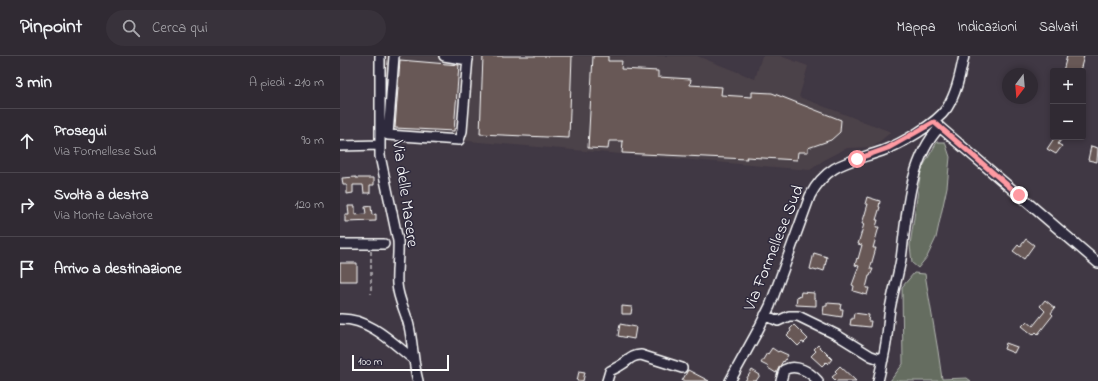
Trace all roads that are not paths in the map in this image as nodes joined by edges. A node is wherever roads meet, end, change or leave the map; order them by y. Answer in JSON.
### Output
{"nodes":[{"id":1,"x":380,"y":56,"type":"edge"},
{"id":2,"x":394,"y":56,"type":"edge"},
{"id":3,"x":444,"y":56,"type":"edge"},
{"id":4,"x":964,"y":56,"type":"edge"},
{"id":5,"x":468,"y":58,"type":"edge"},
{"id":6,"x":937,"y":125,"type":"junction"},
{"id":7,"x":380,"y":145,"type":"junction"},
{"id":8,"x":340,"y":146,"type":"edge"},
{"id":9,"x":340,"y":244,"type":"edge"},
{"id":10,"x":384,"y":244,"type":"dead end"},
{"id":11,"x":1098,"y":263,"type":"edge"},
{"id":12,"x":765,"y":315,"type":"junction"},
{"id":13,"x":340,"y":319,"type":"edge"},
{"id":14,"x":413,"y":359,"type":"junction"},
{"id":15,"x":883,"y":360,"type":"junction"},
{"id":16,"x":682,"y":368,"type":"dead end"},
{"id":17,"x":734,"y":379,"type":"edge"},
{"id":18,"x":418,"y":381,"type":"edge"},
{"id":19,"x":607,"y":381,"type":"edge"},
{"id":20,"x":781,"y":381,"type":"edge"},
{"id":21,"x":818,"y":381,"type":"edge"},
{"id":22,"x":878,"y":381,"type":"edge"}],
"edges":[{"from":1,"to":7,"type":"street","name":"Via delle Macere"},
{"from":2,"to":5,"type":"street"},
{"from":3,"to":5,"type":"street"},
{"from":4,"to":6,"type":"street","name":"Via Formellese Sud"},
{"from":6,"to":11,"type":"street"},
{"from":6,"to":12,"type":"street","name":"Via Formellese Sud"},
{"from":6,"to":15,"type":"street"},
{"from":7,"to":8,"type":"street"},
{"from":7,"to":14,"type":"street","name":"Via delle Macere"},
{"from":9,"to":10,"type":"street"},
{"from":12,"to":15,"type":"street"},
{"from":12,"to":17,"type":"street","name":"Via Formellese Sud"},
{"from":13,"to":14,"type":"street"},
{"from":14,"to":18,"type":"street","name":"Via delle Macere"},
{"from":15,"to":22,"type":"street"},
{"from":16,"to":19,"type":"street"},
{"from":20,"to":21,"type":"street"}]}
